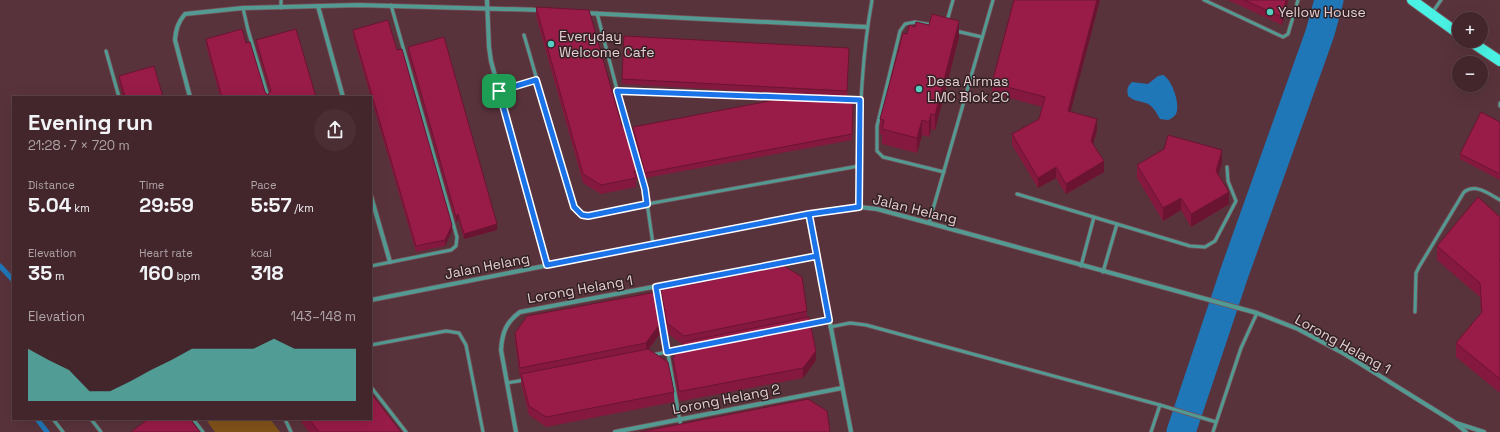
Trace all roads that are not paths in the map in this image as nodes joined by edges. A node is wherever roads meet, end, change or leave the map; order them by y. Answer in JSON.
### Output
{"nodes":[{"id":1,"x":281,"y":0,"type":"edge"},
{"id":2,"x":487,"y":0,"type":"edge"},
{"id":3,"x":872,"y":0,"type":"edge"},
{"id":4,"x":953,"y":0,"type":"edge"},
{"id":5,"x":992,"y":0,"type":"edge"},
{"id":6,"x":1204,"y":0,"type":"edge"},
{"id":7,"x":1298,"y":0,"type":"edge"},
{"id":8,"x":1412,"y":0,"type":"edge"},
{"id":9,"x":1441,"y":0,"type":"edge"},
{"id":10,"x":391,"y":5,"type":"junction"},
{"id":11,"x":318,"y":6,"type":"junction"},
{"id":12,"x":243,"y":8,"type":"junction"},
{"id":13,"x":281,"y":8,"type":"junction"},
{"id":14,"x":487,"y":8,"type":"junction"},
{"id":15,"x":542,"y":10,"type":"edge"},
{"id":16,"x":581,"y":12,"type":"edge"},
{"id":17,"x":597,"y":13,"type":"junction"},
{"id":18,"x":1431,"y":14,"type":"junction"},
{"id":19,"x":867,"y":26,"type":"junction"},
{"id":20,"x":938,"y":27,"type":"edge"},
{"id":21,"x":945,"y":28,"type":"edge"},
{"id":22,"x":1452,"y":29,"type":"edge"},
{"id":23,"x":952,"y":30,"type":"edge"},
{"id":24,"x":524,"y":35,"type":"dead end"},
{"id":25,"x":982,"y":37,"type":"junction"},
{"id":26,"x":1480,"y":48,"type":"edge"},
{"id":27,"x":106,"y":51,"type":"dead end"},
{"id":28,"x":1500,"y":61,"type":"edge"},
{"id":29,"x":536,"y":80,"type":"junction"},
{"id":30,"x":499,"y":91,"type":"junction"},
{"id":31,"x":617,"y":91,"type":"junction"},
{"id":32,"x":119,"y":96,"type":"edge"},
{"id":33,"x":190,"y":96,"type":"edge"},
{"id":34,"x":268,"y":96,"type":"edge"},
{"id":35,"x":343,"y":96,"type":"edge"},
{"id":36,"x":797,"y":98,"type":"edge"},
{"id":37,"x":844,"y":99,"type":"edge"},
{"id":38,"x":860,"y":100,"type":"junction"},
{"id":39,"x":628,"y":129,"type":"edge"},
{"id":40,"x":859,"y":166,"type":"junction"},
{"id":41,"x":638,"y":167,"type":"edge"},
{"id":42,"x":1227,"y":167,"type":"dead end"},
{"id":43,"x":944,"y":172,"type":"junction"},
{"id":44,"x":1017,"y":194,"type":"dead end"},
{"id":45,"x":372,"y":199,"type":"edge"},
{"id":46,"x":1500,"y":200,"type":"edge"},
{"id":47,"x":647,"y":204,"type":"junction"},
{"id":48,"x":859,"y":207,"type":"junction"},
{"id":49,"x":809,"y":214,"type":"junction"},
{"id":50,"x":1094,"y":217,"type":"junction"},
{"id":51,"x":929,"y":223,"type":"junction"},
{"id":52,"x":1117,"y":224,"type":"junction"},
{"id":53,"x":653,"y":244,"type":"junction"},
{"id":54,"x":817,"y":256,"type":"junction"},
{"id":55,"x":390,"y":262,"type":"junction"},
{"id":56,"x":547,"y":265,"type":"junction"},
{"id":57,"x":372,"y":266,"type":"edge"},
{"id":58,"x":1081,"y":266,"type":"junction"},
{"id":59,"x":1103,"y":272,"type":"junction"},
{"id":60,"x":656,"y":287,"type":"junction"},
{"id":61,"x":372,"y":300,"type":"edge"},
{"id":62,"x":1214,"y":301,"type":"joint"},
{"id":63,"x":1415,"y":312,"type":"dead end"},
{"id":64,"x":1257,"y":313,"type":"junction"},
{"id":65,"x":829,"y":320,"type":"junction"},
{"id":66,"x":806,"y":325,"type":"edge"},
{"id":67,"x":830,"y":326,"type":"junction"},
{"id":68,"x":372,"y":345,"type":"edge"},
{"id":69,"x":683,"y":349,"type":"edge"},
{"id":70,"x":667,"y":352,"type":"junction"},
{"id":71,"x":645,"y":356,"type":"edge"},
{"id":72,"x":530,"y":379,"type":"edge"},
{"id":73,"x":507,"y":383,"type":"junction"},
{"id":74,"x":372,"y":388,"type":"edge"},
{"id":75,"x":842,"y":388,"type":"junction"},
{"id":76,"x":1160,"y":405,"type":"junction"},
{"id":77,"x":679,"y":419,"type":"junction"},
{"id":78,"x":54,"y":420,"type":"edge"},
{"id":79,"x":92,"y":420,"type":"edge"},
{"id":80,"x":194,"y":420,"type":"edge"},
{"id":81,"x":286,"y":420,"type":"edge"},
{"id":82,"x":1216,"y":422,"type":"junction"},
{"id":83,"x":1454,"y":422,"type":"junction"},
{"id":84,"x":63,"y":432,"type":"edge"},
{"id":85,"x":101,"y":432,"type":"edge"},
{"id":86,"x":203,"y":432,"type":"edge"},
{"id":87,"x":292,"y":432,"type":"edge"},
{"id":88,"x":406,"y":432,"type":"edge"},
{"id":89,"x":483,"y":432,"type":"edge"},
{"id":90,"x":516,"y":432,"type":"edge"},
{"id":91,"x":615,"y":432,"type":"edge"},
{"id":92,"x":682,"y":432,"type":"edge"},
{"id":93,"x":851,"y":432,"type":"edge"},
{"id":94,"x":1151,"y":432,"type":"edge"},
{"id":95,"x":1213,"y":432,"type":"edge"},
{"id":96,"x":1466,"y":432,"type":"edge"},
{"id":97,"x":1484,"y":432,"type":"edge"}],
"edges":[{"from":1,"to":13,"type":"lane"},
{"from":2,"to":14,"type":"street"},
{"from":3,"to":19,"type":"lane"},
{"from":4,"to":21,"type":"lane"},
{"from":5,"to":25,"type":"lane"},
{"from":6,"to":7,"type":"lane"},
{"from":8,"to":18,"type":"main road"},
{"from":9,"to":18,"type":"lane"},
{"from":10,"to":11,"type":"street"},
{"from":10,"to":14,"type":"street"},
{"from":10,"to":55,"type":"lane"},
{"from":11,"to":13,"type":"street"},
{"from":11,"to":35,"type":"street"},
{"from":12,"to":13,"type":"street"},
{"from":12,"to":33,"type":"street"},
{"from":12,"to":34,"type":"lane"},
{"from":14,"to":15,"type":"street"},
{"from":14,"to":30,"type":"street"},
{"from":16,"to":17,"type":"street"},
{"from":17,"to":19,"type":"street"},
{"from":17,"to":31,"type":"lane"},
{"from":18,"to":22,"type":"main road"},
{"from":19,"to":38,"type":"lane"},
{"from":20,"to":43,"type":"lane"},
{"from":23,"to":25,"type":"lane"},
{"from":24,"to":29,"type":"lane"},
{"from":25,"to":43,"type":"lane"},
{"from":26,"to":28,"type":"main road"},
{"from":27,"to":32,"type":"lane"},
{"from":29,"to":30,"type":"lane"},
{"from":29,"to":47,"type":"lane"},
{"from":30,"to":56,"type":"street"},
{"from":31,"to":36,"type":"lane"},
{"from":31,"to":39,"type":"lane"},
{"from":37,"to":38,"type":"lane"},
{"from":38,"to":40,"type":"lane"},
{"from":40,"to":47,"type":"lane"},
{"from":40,"to":48,"type":"lane"},
{"from":41,"to":47,"type":"lane"},
{"from":42,"to":52,"type":"lane"},
{"from":43,"to":51,"type":"lane"},
{"from":44,"to":50,"type":"lane"},
{"from":45,"to":55,"type":"street"},
{"from":46,"to":63,"type":"lane"},
{"from":47,"to":53,"type":"lane"},
{"from":48,"to":49,"type":"street","name":"Jalan Helang"},
{"from":48,"to":51,"type":"street","name":"Jalan Helang"},
{"from":49,"to":53,"type":"street","name":"Jalan Helang"},
{"from":49,"to":54,"type":"street"},
{"from":50,"to":52,"type":"lane"},
{"from":50,"to":58,"type":"lane"},
{"from":51,"to":58,"type":"street","name":"Jalan Helang"},
{"from":52,"to":59,"type":"lane"},
{"from":53,"to":56,"type":"street","name":"Jalan Helang"},
{"from":54,"to":60,"type":"street","name":"Lorong Helang 1"},
{"from":54,"to":65,"type":"street"},
{"from":55,"to":57,"type":"lane"},
{"from":56,"to":61,"type":"street","name":"Jalan Helang"},
{"from":58,"to":59,"type":"street","name":"Jalan Helang"},
{"from":59,"to":62,"type":"street","name":"Jalan Helang"},
{"from":60,"to":70,"type":"lane"},
{"from":60,"to":73,"type":"street","name":"Lorong Helang 1"},
{"from":62,"to":64,"type":"street","name":"Lorong Helang 1"},
{"from":64,"to":82,"type":"lane"},
{"from":64,"to":83,"type":"street","name":"Lorong Helang 1"},
{"from":65,"to":66,"type":"lane"},
{"from":65,"to":67,"type":"street"},
{"from":67,"to":75,"type":"street"},
{"from":67,"to":76,"type":"lane"},
{"from":68,"to":89,"type":"lane"},
{"from":69,"to":70,"type":"lane"},
{"from":70,"to":71,"type":"lane"},
{"from":70,"to":77,"type":"lane"},
{"from":72,"to":73,"type":"lane"},
{"from":73,"to":90,"type":"street","name":"Lorong Helang 1"},
{"from":74,"to":88,"type":"lane"},
{"from":75,"to":77,"type":"street","name":"Lorong Helang 2"},
{"from":75,"to":93,"type":"street"},
{"from":76,"to":82,"type":"lane"},
{"from":76,"to":94,"type":"lane"},
{"from":77,"to":91,"type":"street","name":"Lorong Helang 2"},
{"from":77,"to":92,"type":"lane"},
{"from":78,"to":84,"type":"lane"},
{"from":79,"to":85,"type":"lane"},
{"from":80,"to":86,"type":"lane"},
{"from":81,"to":87,"type":"lane"},
{"from":82,"to":95,"type":"lane"},
{"from":83,"to":96,"type":"street","name":"Lorong Helang 1"},
{"from":83,"to":97,"type":"street","name":"Lorong Helang 1"}]}
